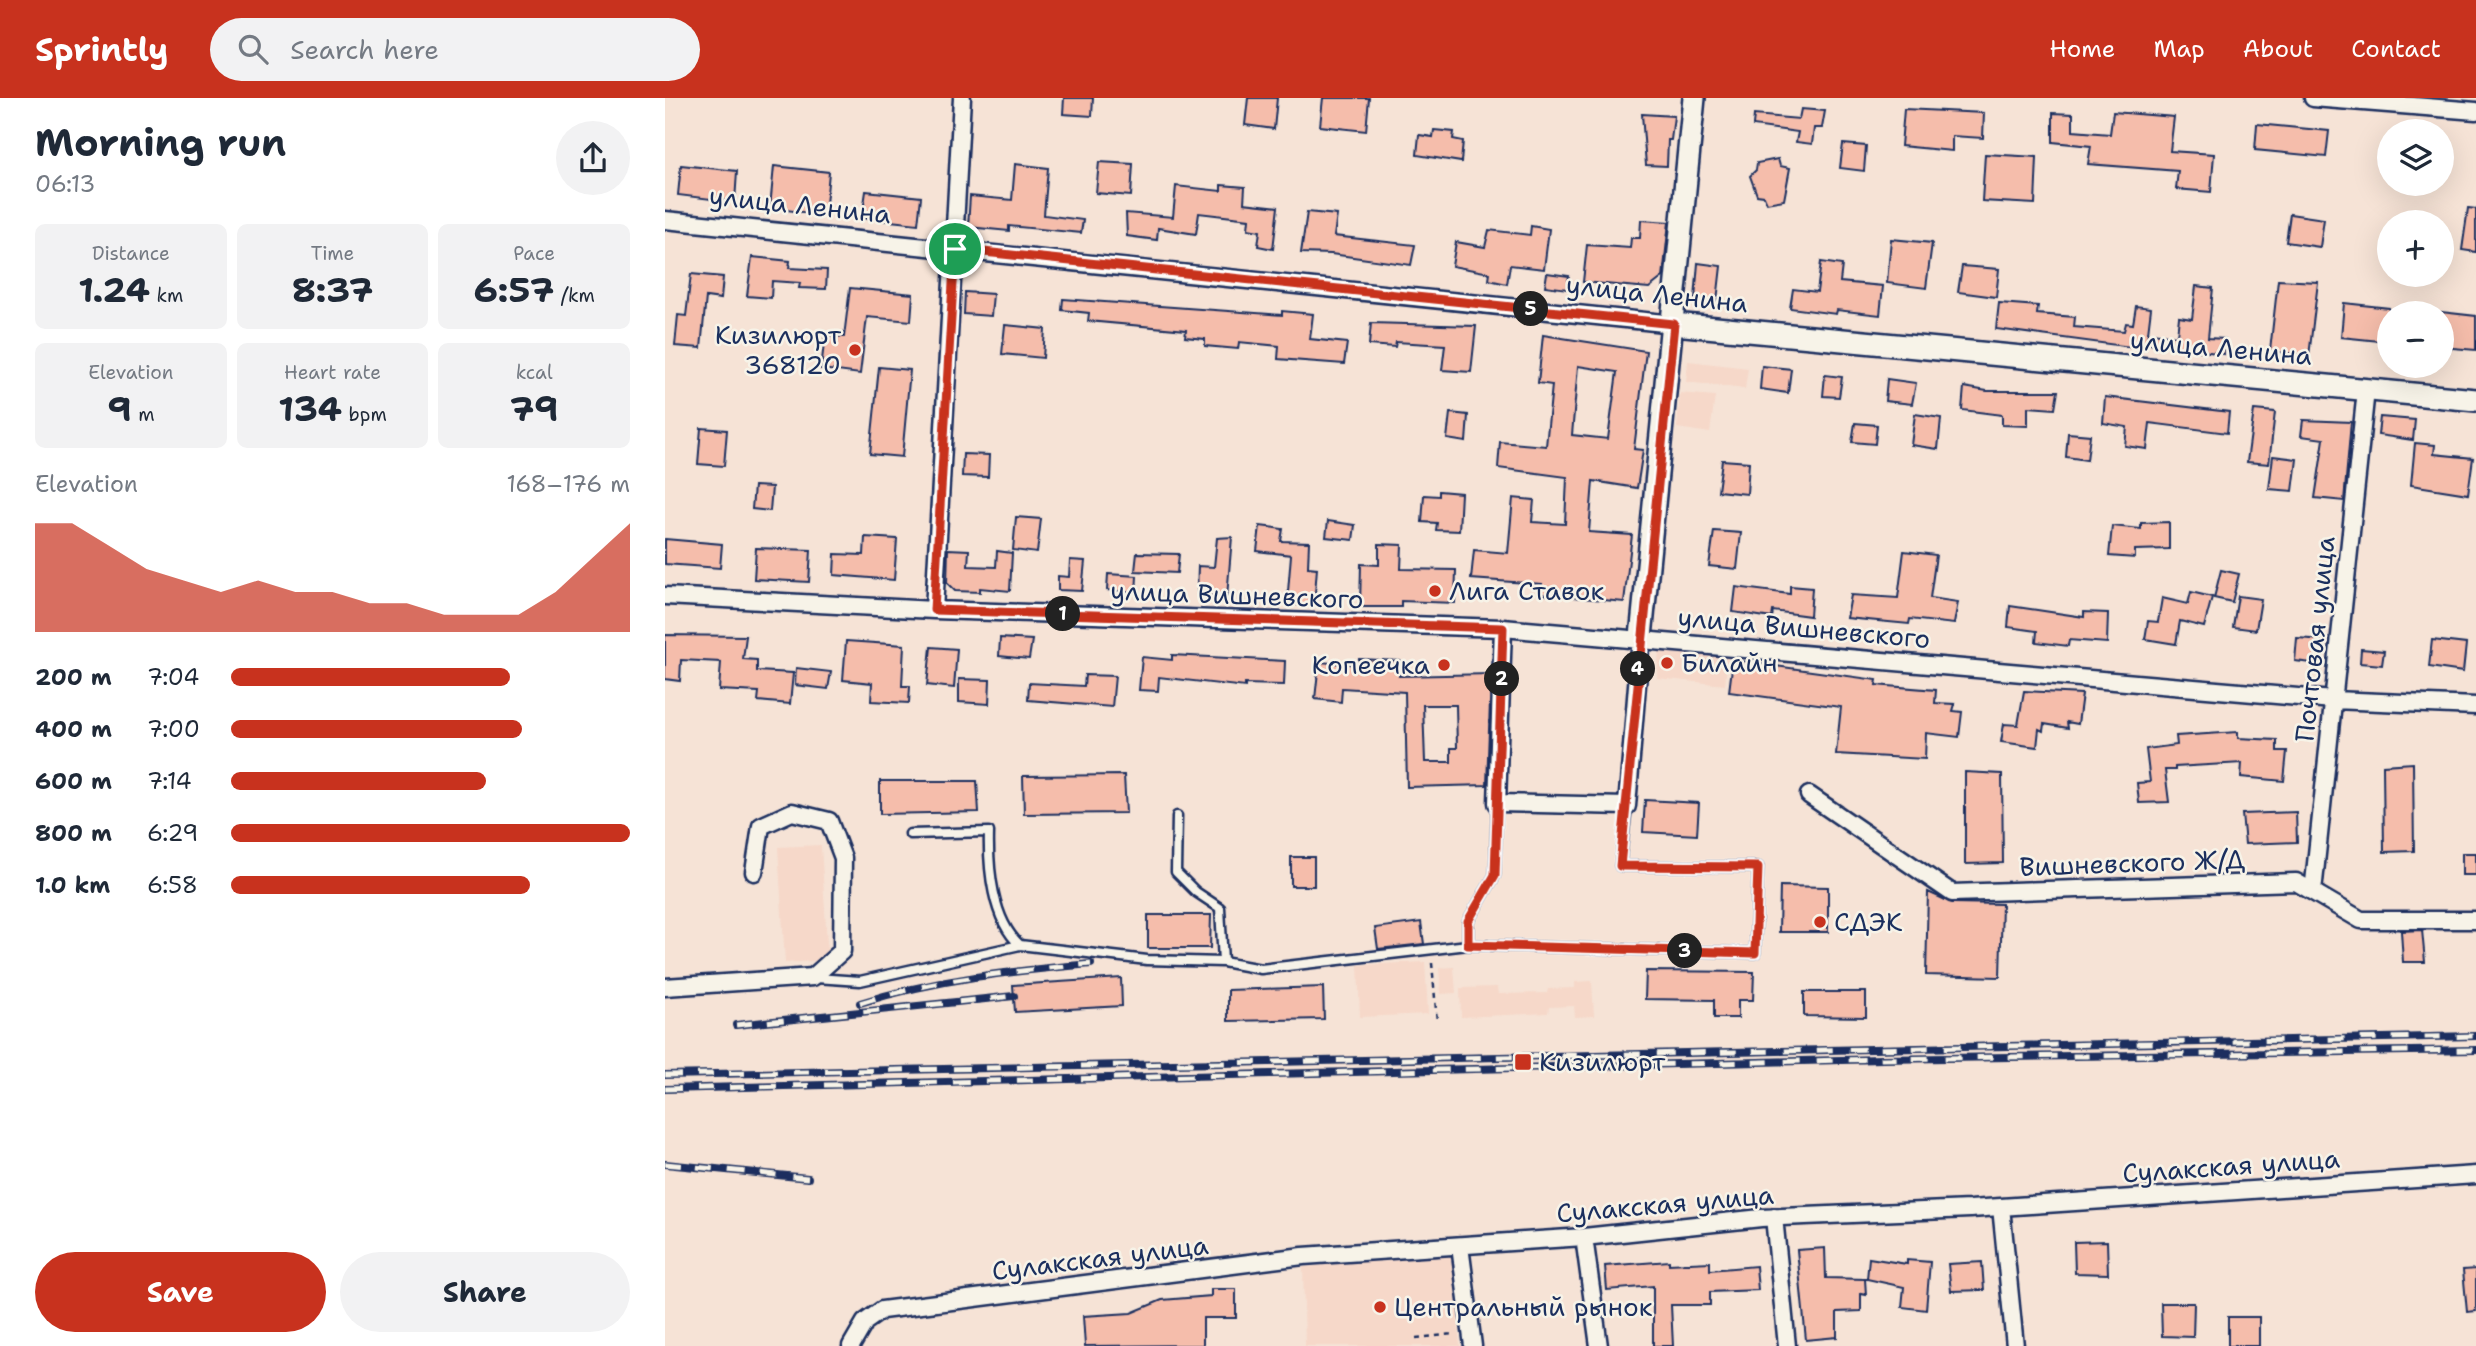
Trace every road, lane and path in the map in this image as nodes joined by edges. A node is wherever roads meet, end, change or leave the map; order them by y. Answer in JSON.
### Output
{"nodes":[{"id":1,"x":962,"y":98,"type":"edge"},
{"id":2,"x":1694,"y":98,"type":"edge"},
{"id":3,"x":2313,"y":98,"type":"edge"},
{"id":4,"x":2476,"y":111,"type":"edge"},
{"id":5,"x":665,"y":220,"type":"edge"},
{"id":6,"x":955,"y":249,"type":"junction"},
{"id":7,"x":1674,"y":324,"type":"junction"},
{"id":8,"x":2366,"y":390,"type":"junction"},
{"id":9,"x":2476,"y":400,"type":"edge"},
{"id":10,"x":665,"y":596,"type":"edge"},
{"id":11,"x":934,"y":610,"type":"junction"},
{"id":12,"x":1503,"y":628,"type":"junction"},
{"id":13,"x":1641,"y":638,"type":"junction"},
{"id":14,"x":2333,"y":700,"type":"junction"},
{"id":15,"x":2476,"y":706,"type":"edge"},
{"id":16,"x":1809,"y":796,"type":"dead end"},
{"id":17,"x":1497,"y":803,"type":"junction"},
{"id":18,"x":1627,"y":806,"type":"junction"},
{"id":19,"x":1177,"y":816,"type":"dead end"},
{"id":20,"x":910,"y":834,"type":"dead end"},
{"id":21,"x":754,"y":872,"type":"dead end"},
{"id":22,"x":2313,"y":892,"type":"junction"},
{"id":23,"x":2476,"y":920,"type":"edge"},
{"id":24,"x":1020,"y":945,"type":"junction"},
{"id":25,"x":1468,"y":945,"type":"junction"},
{"id":26,"x":1432,"y":961,"type":"dead end"},
{"id":27,"x":1223,"y":962,"type":"junction"},
{"id":28,"x":813,"y":977,"type":"junction"},
{"id":29,"x":665,"y":987,"type":"edge"},
{"id":30,"x":1437,"y":1022,"type":"dead end"},
{"id":31,"x":2476,"y":1175,"type":"edge"},
{"id":32,"x":2001,"y":1207,"type":"junction"},
{"id":33,"x":1774,"y":1217,"type":"junction"},
{"id":34,"x":1584,"y":1237,"type":"junction"},
{"id":35,"x":1460,"y":1246,"type":"junction"},
{"id":36,"x":1416,"y":1338,"type":"dead end"},
{"id":37,"x":1472,"y":1339,"type":"edge"},
{"id":38,"x":851,"y":1346,"type":"edge"},
{"id":39,"x":1599,"y":1346,"type":"edge"},
{"id":40,"x":1787,"y":1346,"type":"edge"},
{"id":41,"x":2015,"y":1346,"type":"edge"}],
"edges":[{"from":1,"to":6,"type":"street"},
{"from":2,"to":7,"type":"street"},
{"from":3,"to":4,"type":"street"},
{"from":5,"to":6,"type":"street","name":"улица Ленина"},
{"from":6,"to":7,"type":"street","name":"улица Ленина"},
{"from":6,"to":11,"type":"street"},
{"from":7,"to":8,"type":"street","name":"улица Ленина"},
{"from":7,"to":13,"type":"street"},
{"from":8,"to":9,"type":"street","name":"улица Ленина"},
{"from":8,"to":14,"type":"street","name":"Почтовая улица"},
{"from":10,"to":11,"type":"street","name":"улица Вишневского"},
{"from":11,"to":12,"type":"street","name":"улица Вишневского"},
{"from":12,"to":13,"type":"street","name":"улица Вишневского"},
{"from":12,"to":17,"type":"street"},
{"from":13,"to":14,"type":"street","name":"улица Вишневского"},
{"from":13,"to":18,"type":"street"},
{"from":14,"to":15,"type":"street","name":"улица Вишневского"},
{"from":14,"to":22,"type":"street","name":"Почтовая улица"},
{"from":16,"to":22,"type":"street","name":"Вишневского Ж/Д"},
{"from":17,"to":18,"type":"street"},
{"from":17,"to":25,"type":"lane"},
{"from":18,"to":25,"type":"lane"},
{"from":19,"to":27,"type":"lane"},
{"from":20,"to":24,"type":"lane"},
{"from":21,"to":28,"type":"street"},
{"from":22,"to":23,"type":"street","name":"Вишневского Ж/Д"},
{"from":24,"to":27,"type":"lane"},
{"from":24,"to":28,"type":"lane"},
{"from":25,"to":27,"type":"lane"},
{"from":26,"to":30,"type":"path"},
{"from":28,"to":29,"type":"street"},
{"from":31,"to":32,"type":"street","name":"Сулакская улица"},
{"from":32,"to":33,"type":"street","name":"Сулакская улица"},
{"from":32,"to":41,"type":"street"},
{"from":33,"to":34,"type":"street","name":"Сулакская улица"},
{"from":33,"to":40,"type":"street"},
{"from":34,"to":35,"type":"street","name":"Сулакская улица"},
{"from":34,"to":39,"type":"street"},
{"from":35,"to":37,"type":"street"},
{"from":35,"to":38,"type":"street","name":"Сулакская улица"},
{"from":36,"to":37,"type":"path"}]}
